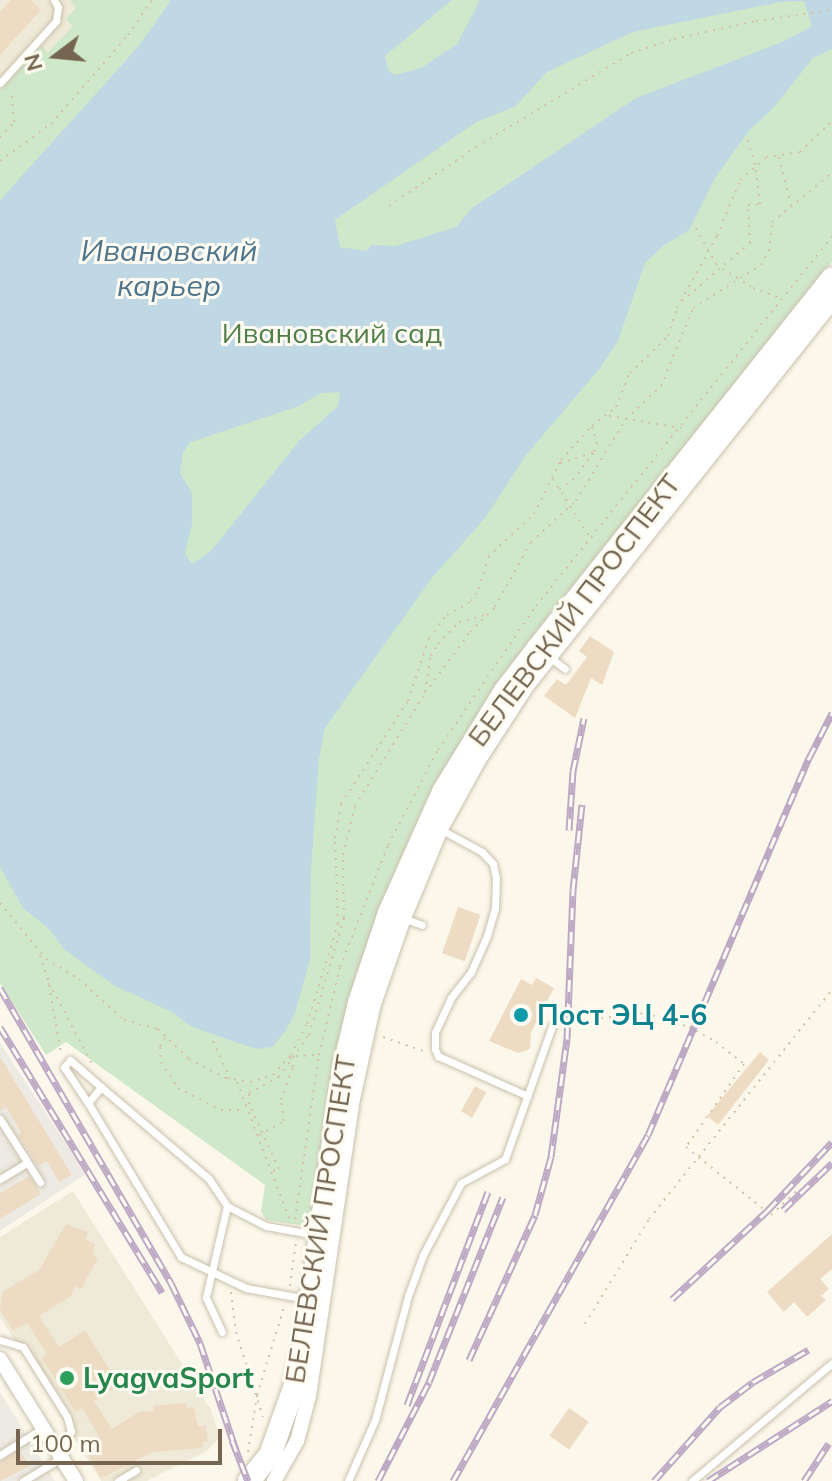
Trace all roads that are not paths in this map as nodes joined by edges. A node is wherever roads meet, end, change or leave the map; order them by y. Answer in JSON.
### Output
{"nodes":[{"id":1,"x":54,"y":0,"type":"edge"},
{"id":2,"x":3,"y":80,"type":"edge"},
{"id":3,"x":832,"y":279,"type":"edge"},
{"id":4,"x":832,"y":302,"type":"edge"},
{"id":5,"x":544,"y":653,"type":"junction"},
{"id":6,"x":565,"y":669,"type":"dead end"},
{"id":7,"x":435,"y":826,"type":"junction"},
{"id":8,"x":396,"y":916,"type":"junction"},
{"id":9,"x":422,"y":925,"type":"dead end"},
{"id":10,"x":552,"y":1026,"type":"road end"},
{"id":11,"x":101,"y":1087,"type":"junction"},
{"id":12,"x":528,"y":1096,"type":"junction"},
{"id":13,"x":88,"y":1103,"type":"junction"},
{"id":14,"x":0,"y":1119,"type":"edge"},
{"id":15,"x":27,"y":1163,"type":"junction"},
{"id":16,"x":0,"y":1179,"type":"edge"},
{"id":17,"x":40,"y":1182,"type":"dead end"},
{"id":18,"x":227,"y":1206,"type":"junction"},
{"id":19,"x":320,"y":1236,"type":"junction"},
{"id":20,"x":211,"y":1273,"type":"junction"},
{"id":21,"x":318,"y":1301,"type":"junction"},
{"id":22,"x":222,"y":1332,"type":"dead end"},
{"id":23,"x":0,"y":1340,"type":"edge"},
{"id":24,"x":0,"y":1359,"type":"edge"},
{"id":25,"x":832,"y":1363,"type":"edge"},
{"id":26,"x":43,"y":1428,"type":"junction"},
{"id":27,"x":0,"y":1455,"type":"edge"},
{"id":28,"x":60,"y":1456,"type":"junction"},
{"id":29,"x":136,"y":1470,"type":"dead end"},
{"id":30,"x":260,"y":1475,"type":"edge"},
{"id":31,"x":23,"y":1481,"type":"edge"},
{"id":32,"x":76,"y":1481,"type":"edge"},
{"id":33,"x":118,"y":1481,"type":"edge"},
{"id":34,"x":348,"y":1481,"type":"edge"},
{"id":35,"x":692,"y":1481,"type":"edge"}],
"edges":[{"from":1,"to":2,"type":"lane"},
{"from":3,"to":5,"type":"street","name":"БЕЛЕВСКИЙ ПРОСПЕКТ"},
{"from":4,"to":5,"type":"street","name":"БЕЛЕВСКИЙ ПРОСПЕКТ"},
{"from":5,"to":6,"type":"lane"},
{"from":5,"to":7,"type":"street","name":"БЕЛЕВСКИЙ ПРОСПЕКТ"},
{"from":7,"to":8,"type":"street","name":"БЕЛЕВСКИЙ ПРОСПЕКТ"},
{"from":7,"to":12,"type":"lane"},
{"from":8,"to":9,"type":"lane"},
{"from":8,"to":19,"type":"street","name":"БЕЛЕВСКИЙ ПРОСПЕКТ"},
{"from":8,"to":21,"type":"street","name":"БЕЛЕВСКИЙ ПРОСПЕКТ"},
{"from":10,"to":12,"type":"lane"},
{"from":11,"to":13,"type":"lane"},
{"from":11,"to":13,"type":"lane"},
{"from":11,"to":18,"type":"lane"},
{"from":12,"to":34,"type":"lane"},
{"from":13,"to":20,"type":"lane"},
{"from":14,"to":15,"type":"lane"},
{"from":15,"to":16,"type":"lane"},
{"from":15,"to":17,"type":"lane"},
{"from":18,"to":19,"type":"lane"},
{"from":18,"to":20,"type":"lane"},
{"from":19,"to":21,"type":"street","name":"БЕЛЕВСКИЙ ПРОСПЕКТ"},
{"from":20,"to":21,"type":"lane"},
{"from":20,"to":22,"type":"lane"},
{"from":21,"to":30,"type":"street","name":"БЕЛЕВСКИЙ ПРОСПЕКТ"},
{"from":23,"to":28,"type":"lane"},
{"from":24,"to":26,"type":"street"},
{"from":25,"to":35,"type":"lane"},
{"from":26,"to":27,"type":"lane"},
{"from":26,"to":28,"type":"street"},
{"from":28,"to":31,"type":"lane"},
{"from":28,"to":32,"type":"street"},
{"from":29,"to":33,"type":"lane"}]}
